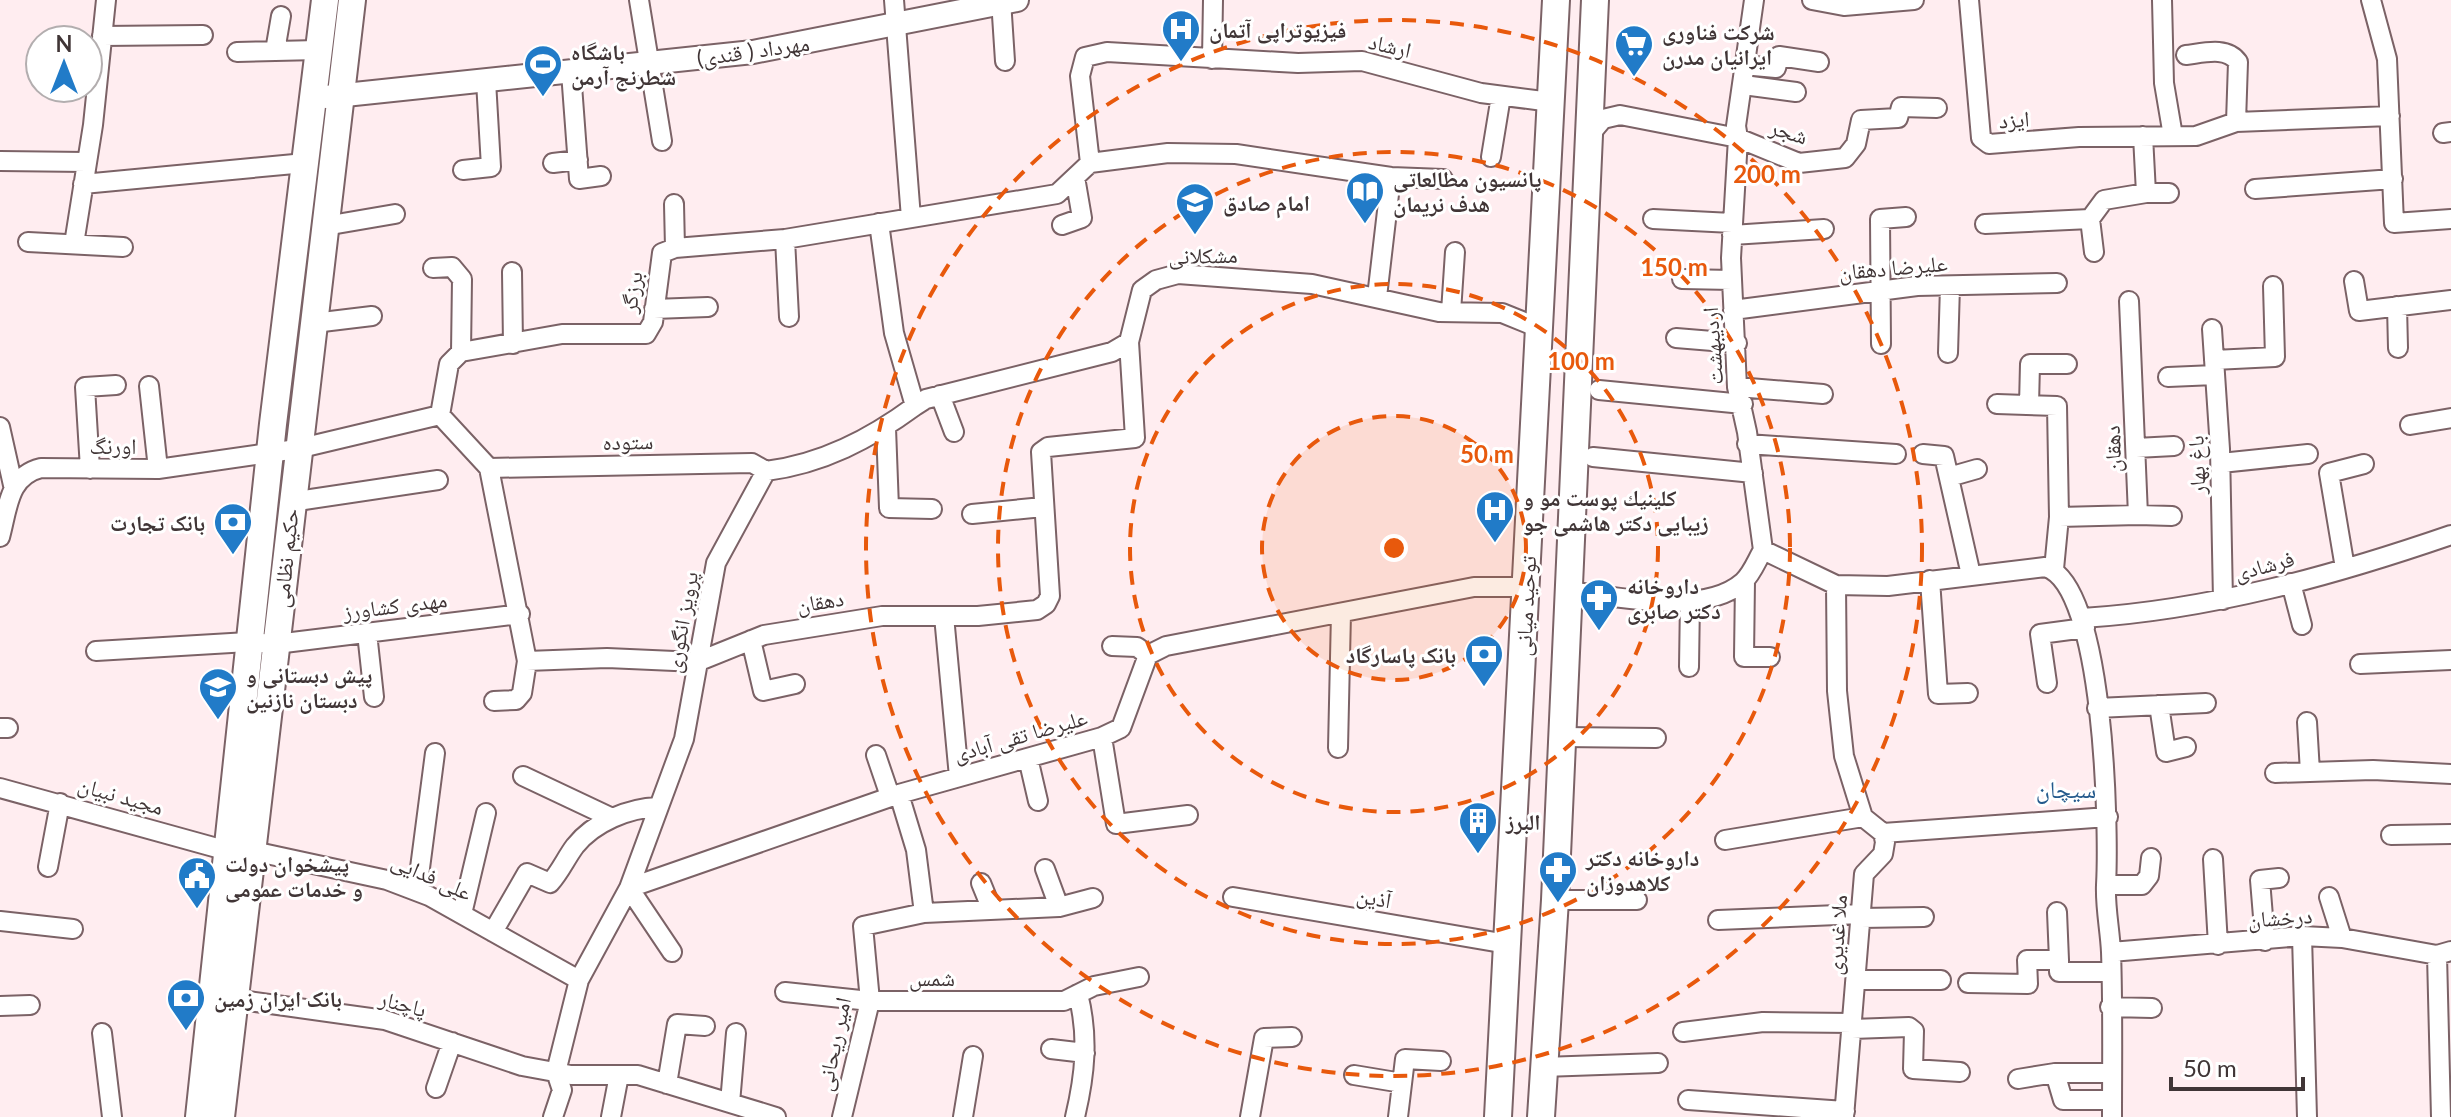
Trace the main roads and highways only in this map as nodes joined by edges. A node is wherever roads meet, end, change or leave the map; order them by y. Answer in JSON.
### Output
{"nodes":[{"id":1,"x":325,"y":0,"type":"edge"},
{"id":2,"x":352,"y":0,"type":"edge"},
{"id":3,"x":1556,"y":0,"type":"edge"},
{"id":4,"x":1595,"y":0,"type":"edge"},
{"id":5,"x":240,"y":851,"type":"junction"},
{"id":6,"x":199,"y":1117,"type":"edge"},
{"id":7,"x":221,"y":1117,"type":"edge"},
{"id":8,"x":1498,"y":1117,"type":"edge"},
{"id":9,"x":1541,"y":1117,"type":"edge"}],
"edges":[{"from":1,"to":5,"type":"main road","name":"حکیم نظامی"},
{"from":2,"to":5,"type":"main road","name":"حکیم نظامی"},
{"from":3,"to":8,"type":"main road","name":"توحید میانی"},
{"from":4,"to":9,"type":"main road","name":"توحید میانی"},
{"from":5,"to":6,"type":"main road","name":"حکیم نظامی"},
{"from":5,"to":7,"type":"main road","name":"حکیم نظامی"}]}
